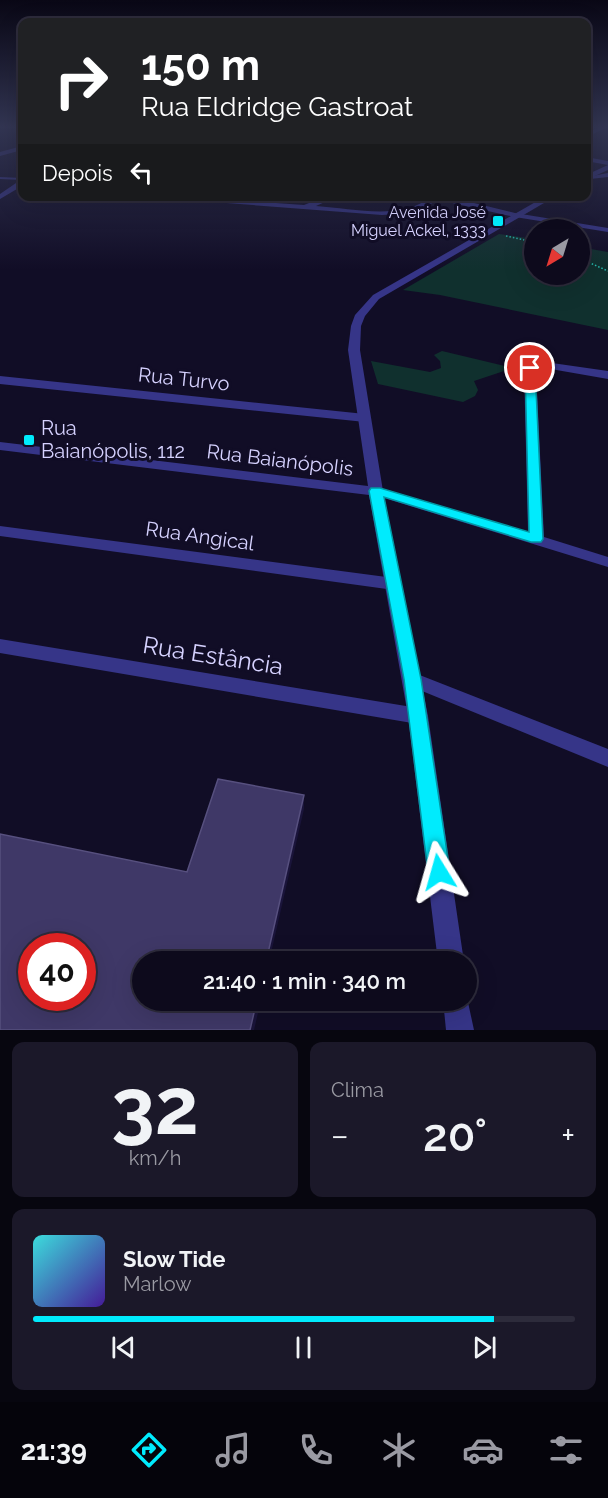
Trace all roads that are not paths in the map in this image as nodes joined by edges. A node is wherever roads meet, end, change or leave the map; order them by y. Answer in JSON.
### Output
{"nodes":[{"id":1,"x":608,"y":175,"type":"edge"},
{"id":2,"x":591,"y":177,"type":"edge"},
{"id":3,"x":0,"y":178,"type":"edge"},
{"id":4,"x":18,"y":180,"type":"edge"},
{"id":5,"x":18,"y":188,"type":"edge"},
{"id":6,"x":0,"y":197,"type":"edge"},
{"id":7,"x":201,"y":201,"type":"edge"},
{"id":8,"x":323,"y":201,"type":"edge"},
{"id":9,"x":431,"y":201,"type":"edge"},
{"id":10,"x":456,"y":201,"type":"edge"},
{"id":11,"x":545,"y":201,"type":"edge"},
{"id":12,"x":214,"y":202,"type":"joint"},
{"id":13,"x":303,"y":209,"type":"junction"},
{"id":14,"x":518,"y":216,"type":"junction"},
{"id":15,"x":608,"y":230,"type":"edge"},
{"id":16,"x":354,"y":350,"type":"junction"},
{"id":17,"x":608,"y":375,"type":"edge"},
{"id":18,"x":0,"y":380,"type":"edge"},
{"id":19,"x":365,"y":418,"type":"junction"},
{"id":20,"x":0,"y":446,"type":"edge"},
{"id":21,"x":376,"y":491,"type":"junction"},
{"id":22,"x":0,"y":531,"type":"edge"},
{"id":23,"x":536,"y":539,"type":"junction"},
{"id":24,"x":608,"y":562,"type":"edge"},
{"id":25,"x":394,"y":584,"type":"junction"},
{"id":26,"x":0,"y":646,"type":"edge"},
{"id":27,"x":412,"y":679,"type":"junction"},
{"id":28,"x":418,"y":716,"type":"junction"},
{"id":29,"x":608,"y":758,"type":"edge"},
{"id":30,"x":450,"y":951,"type":"edge"},
{"id":31,"x":457,"y":1011,"type":"edge"},
{"id":32,"x":460,"y":1030,"type":"edge"}],
"edges":[{"from":1,"to":2,"type":"street"},
{"from":3,"to":4,"type":"lane"},
{"from":5,"to":6,"type":"street"},
{"from":7,"to":12,"type":"street"},
{"from":8,"to":13,"type":"street"},
{"from":9,"to":13,"type":"street"},
{"from":10,"to":14,"type":"street"},
{"from":11,"to":14,"type":"street"},
{"from":12,"to":13,"type":"street"},
{"from":14,"to":15,"type":"street"},
{"from":14,"to":16,"type":"street"},
{"from":14,"to":16,"type":"street"},
{"from":16,"to":19,"type":"street"},
{"from":17,"to":23,"type":"street"},
{"from":18,"to":19,"type":"street","name":"Rua Turvo"},
{"from":19,"to":21,"type":"street"},
{"from":20,"to":21,"type":"street","name":"Rua Baianópolis"},
{"from":21,"to":23,"type":"street","name":"Rua Baianópolis"},
{"from":21,"to":25,"type":"street"},
{"from":22,"to":25,"type":"street","name":"Rua Angical"},
{"from":23,"to":24,"type":"street","name":"Rua Baianópolis"},
{"from":25,"to":27,"type":"street"},
{"from":26,"to":28,"type":"street","name":"Rua Estância"},
{"from":27,"to":28,"type":"street"},
{"from":27,"to":29,"type":"street"},
{"from":28,"to":30,"type":"street"},
{"from":31,"to":32,"type":"street"}]}
